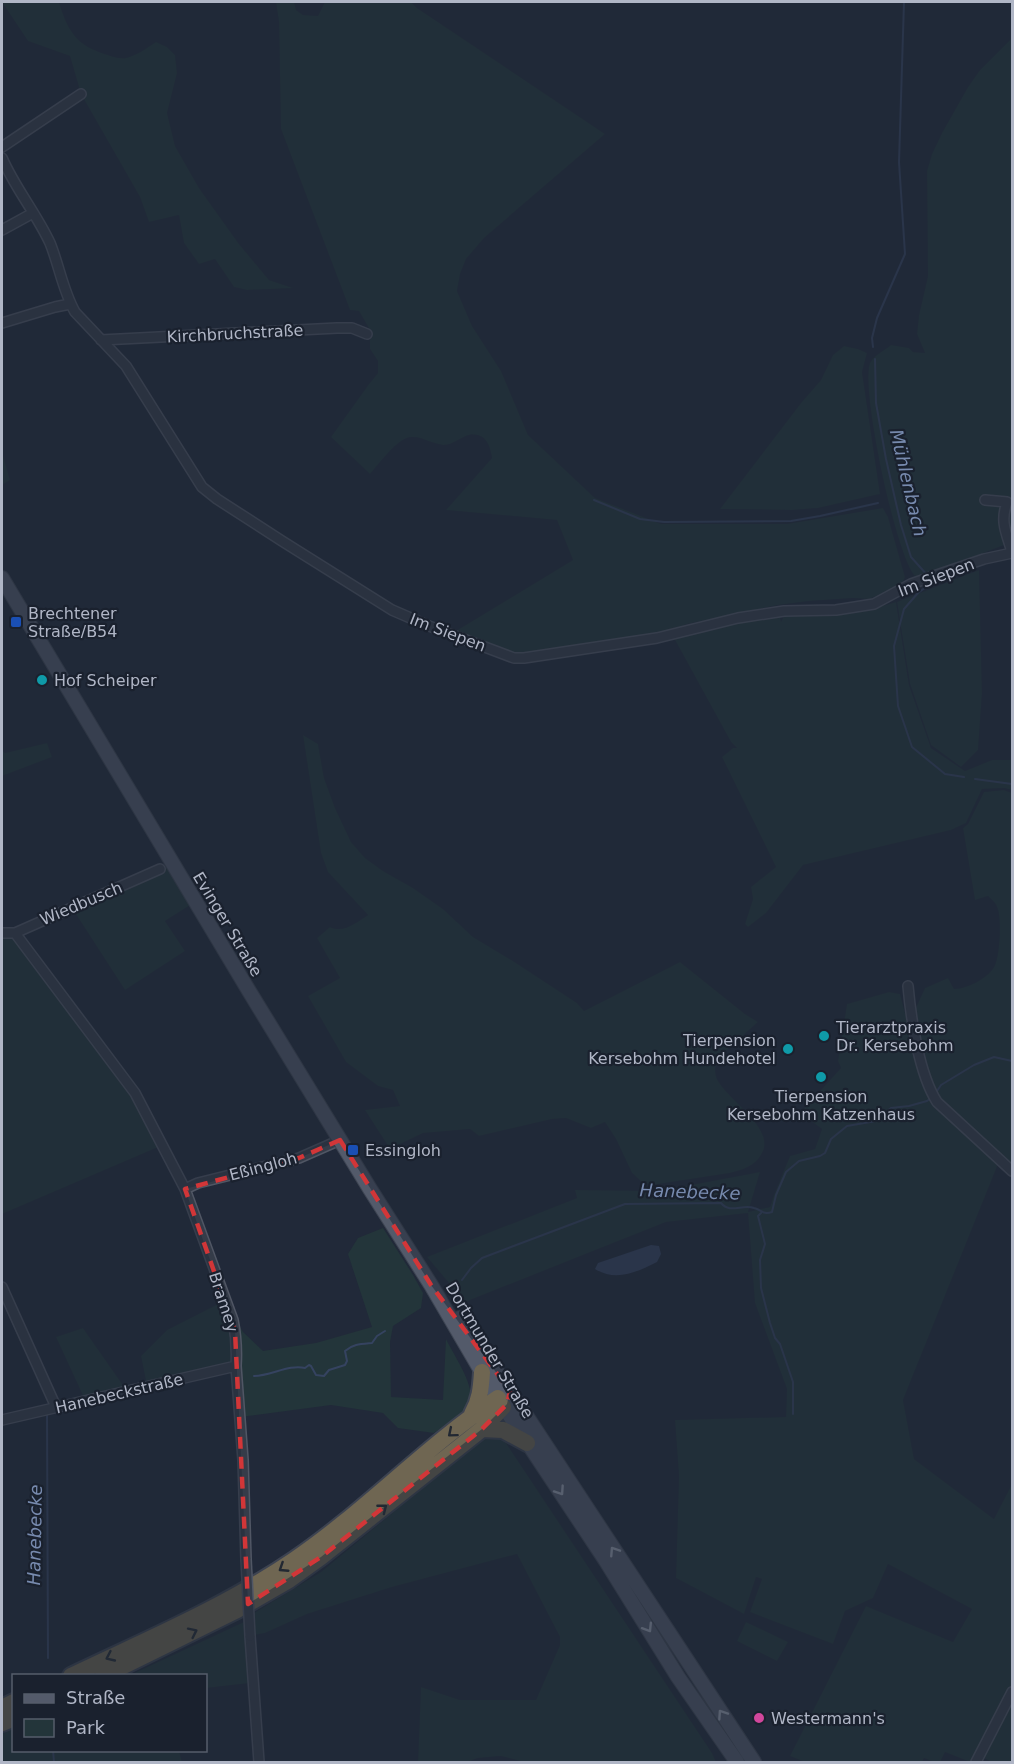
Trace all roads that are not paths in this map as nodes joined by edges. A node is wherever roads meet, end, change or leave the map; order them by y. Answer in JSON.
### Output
{"nodes":[{"id":1,"x":81,"y":94,"type":"dead end"},
{"id":2,"x":2,"y":147,"type":"edge"},
{"id":3,"x":2,"y":158,"type":"edge"},
{"id":4,"x":33,"y":213,"type":"junction"},
{"id":5,"x":2,"y":230,"type":"edge"},
{"id":6,"x":70,"y":304,"type":"junction"},
{"id":7,"x":2,"y":323,"type":"edge"},
{"id":8,"x":367,"y":334,"type":"dead end"},
{"id":9,"x":101,"y":340,"type":"junction"},
{"id":10,"x":986,"y":500,"type":"dead end"},
{"id":11,"x":1012,"y":552,"type":"edge"},
{"id":12,"x":2,"y":578,"type":"edge"},
{"id":13,"x":160,"y":869,"type":"dead end"},
{"id":14,"x":2,"y":933,"type":"edge"},
{"id":15,"x":15,"y":933,"type":"junction"},
{"id":16,"x":908,"y":986,"type":"dead end"},
{"id":17,"x":340,"y":1140,"type":"junction"},
{"id":18,"x":1012,"y":1171,"type":"edge"},
{"id":19,"x":185,"y":1189,"type":"junction"},
{"id":20,"x":431,"y":1285,"type":"junction"},
{"id":21,"x":2,"y":1287,"type":"edge"},
{"id":22,"x":236,"y":1366,"type":"junction"},
{"id":23,"x":482,"y":1372,"type":"junction"},
{"id":24,"x":507,"y":1399,"type":"junction"},
{"id":25,"x":56,"y":1407,"type":"junction"},
{"id":26,"x":2,"y":1420,"type":"edge"},
{"id":27,"x":476,"y":1424,"type":"junction"},
{"id":28,"x":527,"y":1443,"type":"junction"},
{"id":29,"x":75,"y":1674,"type":"edge"},
{"id":30,"x":107,"y":1674,"type":"edge"},
{"id":31,"x":1012,"y":1692,"type":"edge"},
{"id":32,"x":259,"y":1762,"type":"edge"},
{"id":33,"x":737,"y":1762,"type":"edge"},
{"id":34,"x":754,"y":1762,"type":"edge"},
{"id":35,"x":976,"y":1762,"type":"edge"}],
"edges":[{"from":1,"to":2,"type":"street"},
{"from":3,"to":4,"type":"street"},
{"from":4,"to":5,"type":"street"},
{"from":4,"to":6,"type":"street"},
{"from":6,"to":7,"type":"street"},
{"from":6,"to":9,"type":"street","name":"Im Siepen"},
{"from":8,"to":9,"type":"street","name":"Kirchbruchstraße"},
{"from":9,"to":11,"type":"street","name":"Im Siepen"},
{"from":10,"to":11,"type":"street"},
{"from":12,"to":17,"type":"main road","name":"Evinger Straße"},
{"from":13,"to":15,"type":"street","name":"Wiedbusch"},
{"from":14,"to":15,"type":"street","name":"Wiedbusch"},
{"from":15,"to":19,"type":"street","name":"Bramey"},
{"from":16,"to":18,"type":"street"},
{"from":17,"to":19,"type":"street","name":"Eßingloh"},
{"from":17,"to":20,"type":"main road","name":"Evinger Straße"},
{"from":19,"to":22,"type":"street","name":"Bramey"},
{"from":20,"to":23,"type":"main road","name":"Dortmunder Straße"},
{"from":20,"to":24,"type":"main road","name":"Dortmunder Straße"},
{"from":21,"to":25,"type":"street"},
{"from":22,"to":25,"type":"street","name":"Hanebeckstraße"},
{"from":22,"to":32,"type":"street","name":"Bramey","bridge":true},
{"from":23,"to":24,"type":"main road","name":"Dortmunder Straße"},
{"from":23,"to":27,"type":"highway"},
{"from":24,"to":27,"type":"highway"},
{"from":24,"to":28,"type":"main road","name":"Dortmunder Straße"},
{"from":34,"to":24,"type":"main road","name":"Dortmunder Straße","one_way":true},
{"from":25,"to":26,"type":"street","name":"Hanebeckstraße"},
{"from":27,"to":28,"type":"highway"},
{"from":27,"to":29,"type":"highway","one_way":true},
{"from":30,"to":27,"type":"highway","one_way":true},
{"from":28,"to":33,"type":"main road","name":"Dortmunder Straße","one_way":true},
{"from":31,"to":35,"type":"street"}]}
